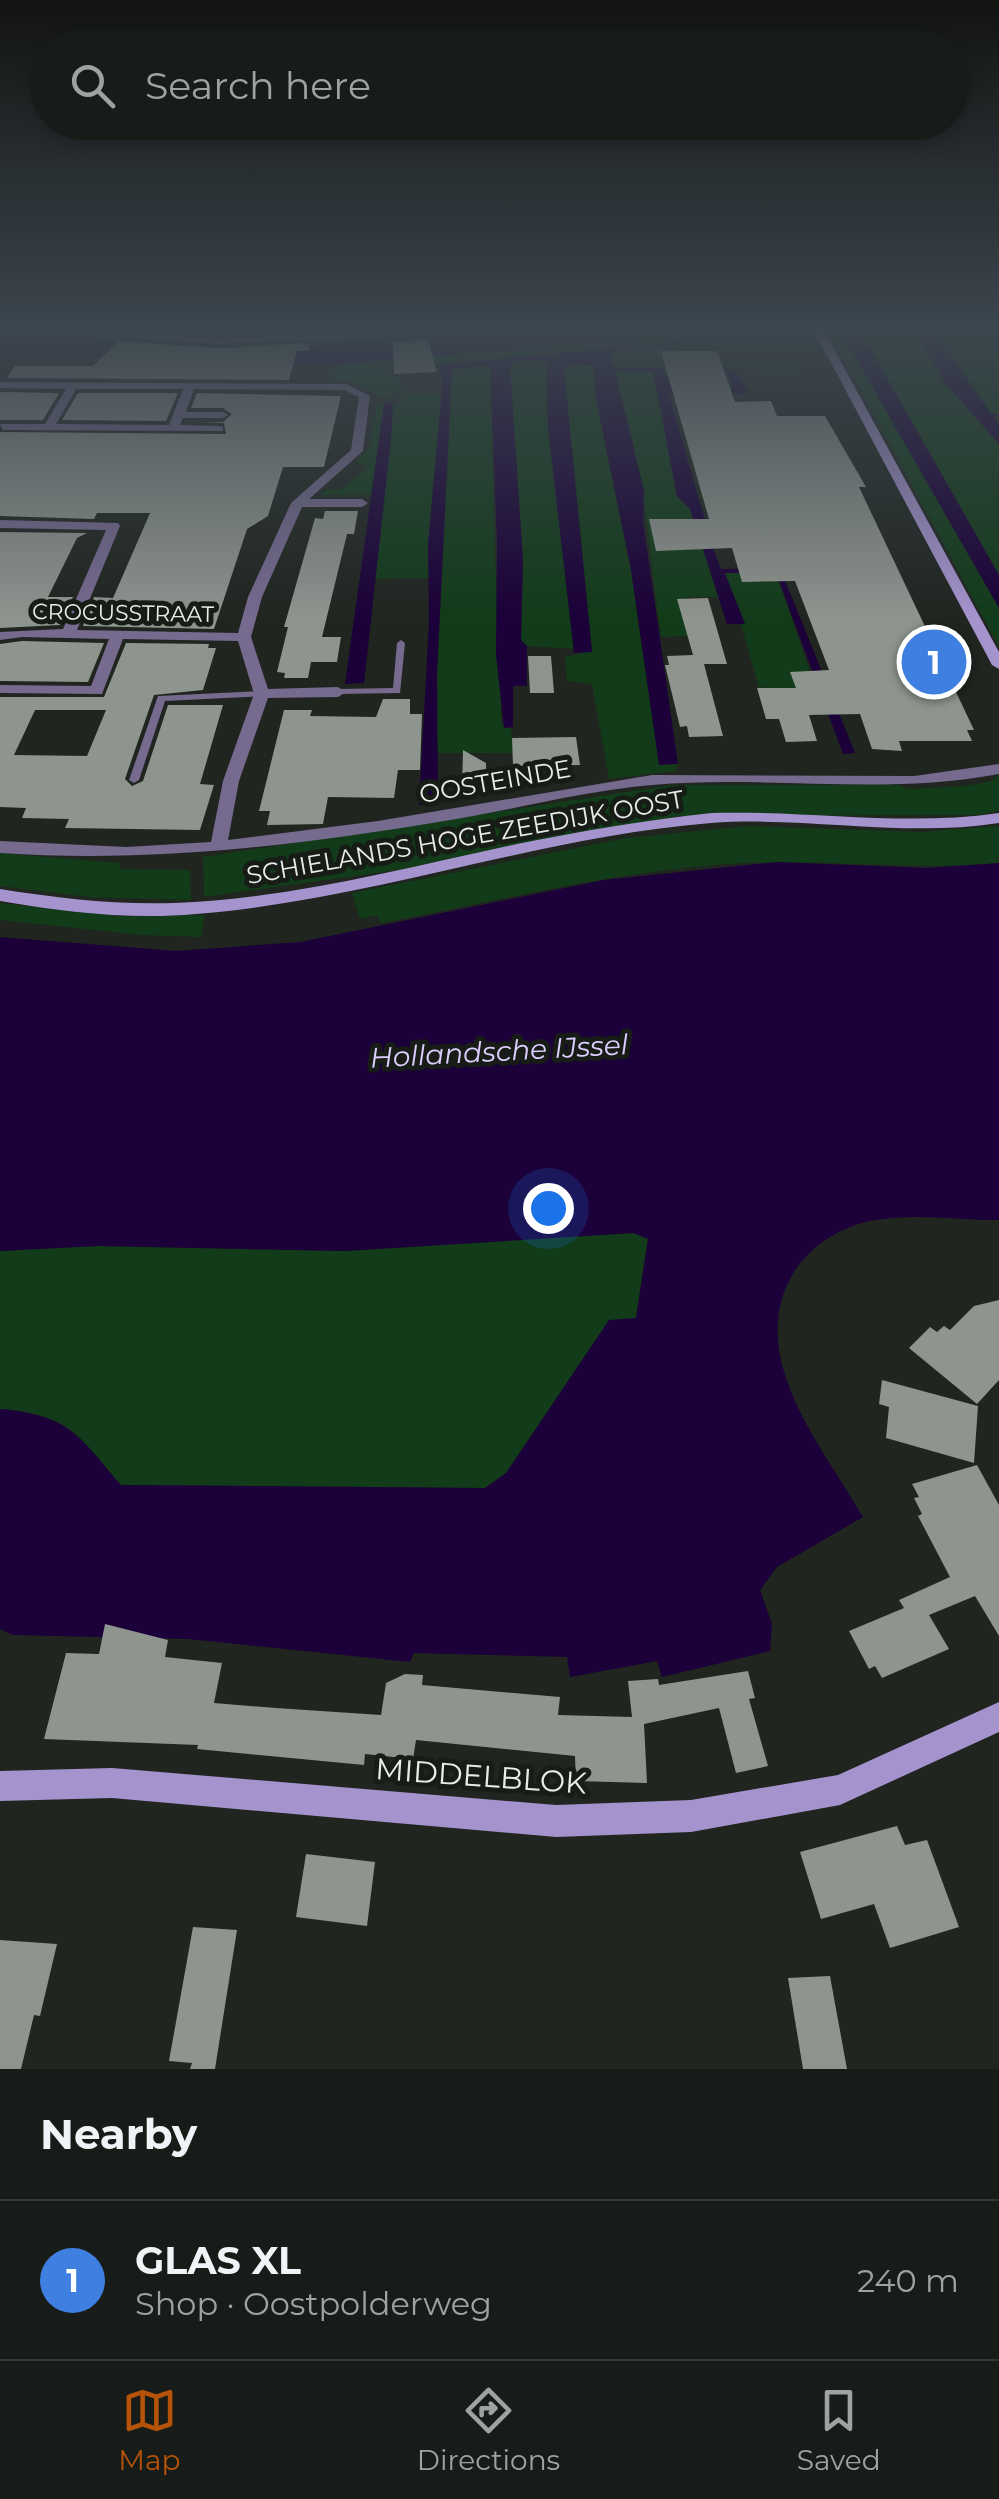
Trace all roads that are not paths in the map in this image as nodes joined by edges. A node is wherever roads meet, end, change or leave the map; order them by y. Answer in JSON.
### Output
{"nodes":[{"id":1,"x":113,"y":426,"type":"edge"},
{"id":2,"x":175,"y":426,"type":"edge"},
{"id":3,"x":361,"y":426,"type":"edge"},
{"id":4,"x":870,"y":426,"type":"edge"},
{"id":5,"x":218,"y":429,"type":"dead end"},
{"id":6,"x":173,"y":430,"type":"junction"},
{"id":7,"x":297,"y":502,"type":"junction"},
{"id":8,"x":362,"y":502,"type":"dead end"},
{"id":9,"x":0,"y":524,"type":"edge"},
{"id":10,"x":68,"y":634,"type":"junction"},
{"id":11,"x":0,"y":636,"type":"edge"},
{"id":12,"x":117,"y":637,"type":"junction"},
{"id":13,"x":244,"y":638,"type":"junction"},
{"id":14,"x":401,"y":643,"type":"dead end"},
{"id":15,"x":999,"y":665,"type":"edge"},
{"id":16,"x":0,"y":689,"type":"edge"},
{"id":17,"x":338,"y":692,"type":"joint"},
{"id":18,"x":262,"y":694,"type":"junction"},
{"id":19,"x":999,"y":768,"type":"edge"},
{"id":20,"x":134,"y":780,"type":"dead end"},
{"id":21,"x":999,"y":818,"type":"edge"},
{"id":22,"x":219,"y":845,"type":"junction"},
{"id":23,"x":0,"y":847,"type":"edge"},
{"id":24,"x":0,"y":895,"type":"edge"},
{"id":25,"x":999,"y":1717,"type":"edge"},
{"id":26,"x":0,"y":1786,"type":"edge"}],
"edges":[{"from":1,"to":6,"type":"street"},
{"from":2,"to":6,"type":"street"},
{"from":3,"to":7,"type":"street"},
{"from":4,"to":15,"type":"street"},
{"from":5,"to":6,"type":"street"},
{"from":7,"to":8,"type":"street"},
{"from":7,"to":13,"type":"street"},
{"from":9,"to":10,"type":"street"},
{"from":10,"to":11,"type":"street","name":"CROCUSSTRAAT"},
{"from":10,"to":12,"type":"street","name":"CROCUSSTRAAT"},
{"from":12,"to":13,"type":"street","name":"CROCUSSTRAAT"},
{"from":12,"to":16,"type":"street"},
{"from":13,"to":18,"type":"street"},
{"from":14,"to":17,"type":"lane"},
{"from":17,"to":18,"type":"street"},
{"from":18,"to":20,"type":"lane"},
{"from":18,"to":22,"type":"street"},
{"from":19,"to":22,"type":"street","name":"OOSTEINDE"},
{"from":21,"to":24,"type":"street","name":"SCHIELANDS HOGE ZEEDIJK OOST"},
{"from":22,"to":23,"type":"street","name":"OOSTEINDE"},
{"from":25,"to":26,"type":"street","name":"MIDDELBLOK"}]}
